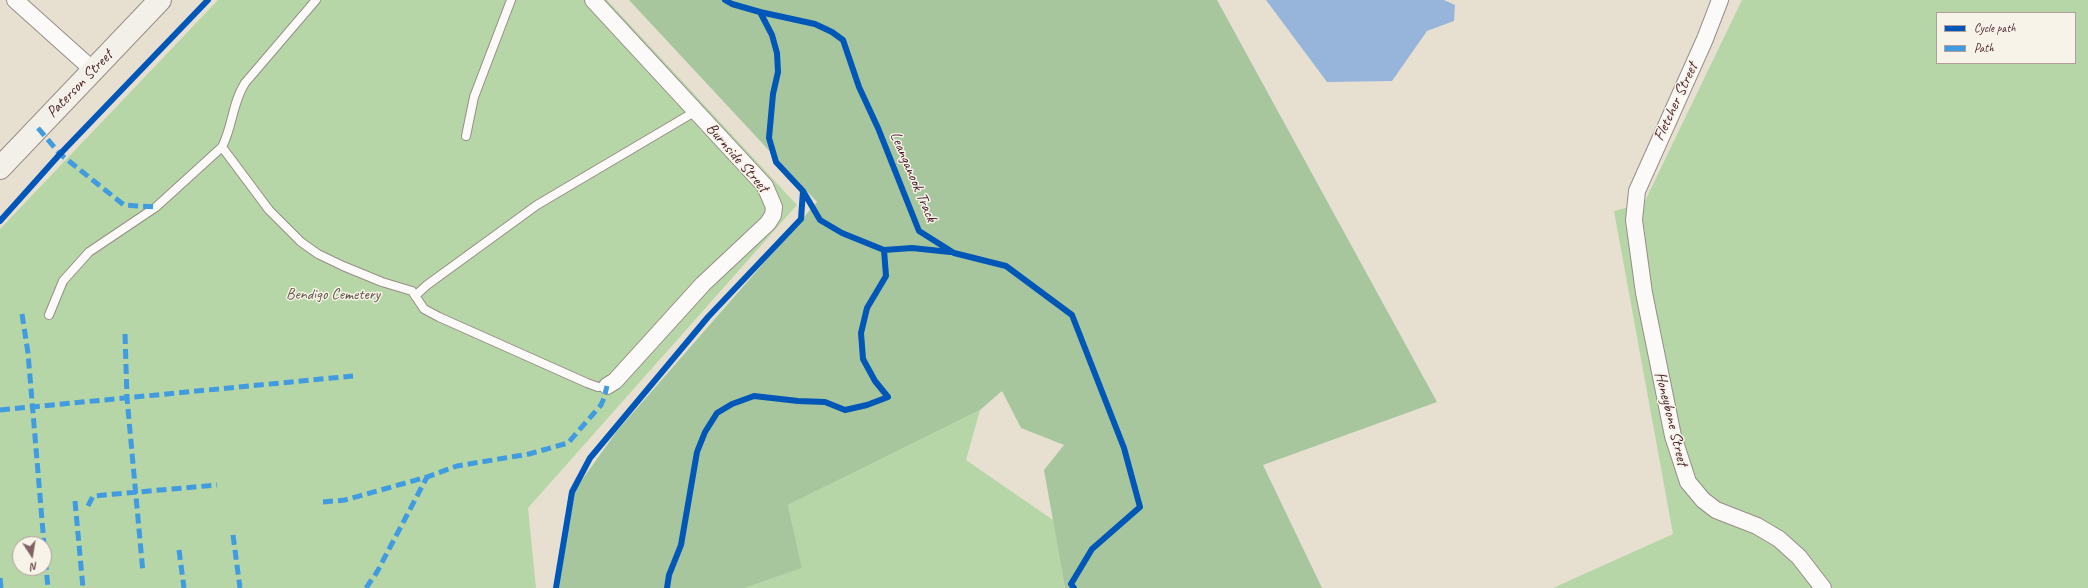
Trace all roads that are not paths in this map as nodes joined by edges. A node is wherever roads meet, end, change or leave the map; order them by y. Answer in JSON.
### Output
{"nodes":[{"id":1,"x":15,"y":0,"type":"edge"},
{"id":2,"x":160,"y":0,"type":"edge"},
{"id":3,"x":316,"y":0,"type":"edge"},
{"id":4,"x":511,"y":0,"type":"edge"},
{"id":5,"x":593,"y":0,"type":"edge"},
{"id":6,"x":1720,"y":0,"type":"edge"},
{"id":7,"x":93,"y":70,"type":"junction"},
{"id":8,"x":696,"y":111,"type":"junction"},
{"id":9,"x":466,"y":136,"type":"dead end"},
{"id":10,"x":222,"y":147,"type":"junction"},
{"id":11,"x":0,"y":168,"type":"edge"},
{"id":12,"x":1634,"y":205,"type":"joint"},
{"id":13,"x":415,"y":296,"type":"junction"},
{"id":14,"x":49,"y":315,"type":"dead end"},
{"id":15,"x":607,"y":386,"type":"joint"},
{"id":16,"x":1823,"y":588,"type":"edge"}],
"edges":[{"from":1,"to":7,"type":"street"},
{"from":2,"to":7,"type":"street","name":"Paterson Street"},
{"from":3,"to":10,"type":"lane"},
{"from":4,"to":9,"type":"lane"},
{"from":5,"to":8,"type":"street","name":"Burnside Street"},
{"from":6,"to":12,"type":"street","name":"Fletcher Street"},
{"from":7,"to":11,"type":"street","name":"Paterson Street"},
{"from":8,"to":13,"type":"lane"},
{"from":8,"to":15,"type":"street","name":"Burnside Street"},
{"from":10,"to":13,"type":"lane"},
{"from":10,"to":14,"type":"lane"},
{"from":12,"to":16,"type":"street","name":"Honeybone Street"},
{"from":13,"to":15,"type":"lane"}]}
